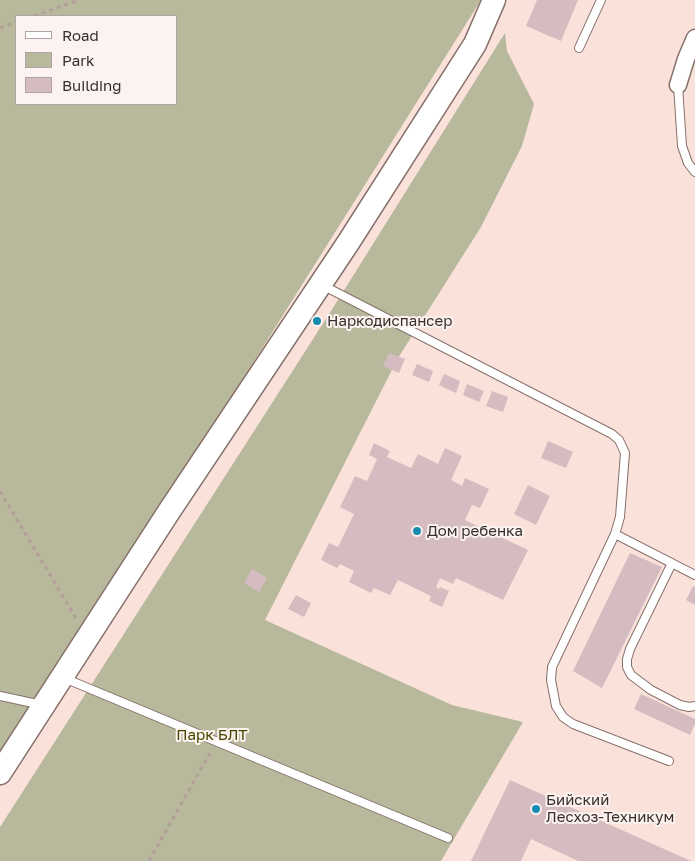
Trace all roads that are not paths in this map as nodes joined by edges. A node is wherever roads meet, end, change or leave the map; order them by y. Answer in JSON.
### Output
{"nodes":[{"id":1,"x":494,"y":0,"type":"edge"},
{"id":2,"x":602,"y":0,"type":"edge"},
{"id":3,"x":695,"y":38,"type":"edge"},
{"id":4,"x":579,"y":48,"type":"dead end"},
{"id":5,"x":678,"y":85,"type":"joint"},
{"id":6,"x":695,"y":172,"type":"edge"},
{"id":7,"x":322,"y":284,"type":"junction"},
{"id":8,"x":615,"y":534,"type":"junction"},
{"id":9,"x":672,"y":563,"type":"junction"},
{"id":10,"x":695,"y":575,"type":"edge"},
{"id":11,"x":62,"y":677,"type":"junction"},
{"id":12,"x":0,"y":696,"type":"edge"},
{"id":13,"x":44,"y":705,"type":"junction"},
{"id":14,"x":695,"y":706,"type":"edge"},
{"id":15,"x":669,"y":761,"type":"dead end"},
{"id":16,"x":0,"y":772,"type":"edge"},
{"id":17,"x":448,"y":838,"type":"dead end"}],
"edges":[{"from":1,"to":7,"type":"main road"},
{"from":2,"to":4,"type":"lane"},
{"from":3,"to":5,"type":"street"},
{"from":5,"to":6,"type":"lane"},
{"from":7,"to":8,"type":"lane"},
{"from":7,"to":11,"type":"main road"},
{"from":8,"to":9,"type":"lane"},
{"from":8,"to":15,"type":"lane"},
{"from":9,"to":10,"type":"lane"},
{"from":9,"to":14,"type":"lane"},
{"from":11,"to":13,"type":"main road"},
{"from":11,"to":17,"type":"lane"},
{"from":12,"to":13,"type":"lane"},
{"from":13,"to":16,"type":"main road"}]}
